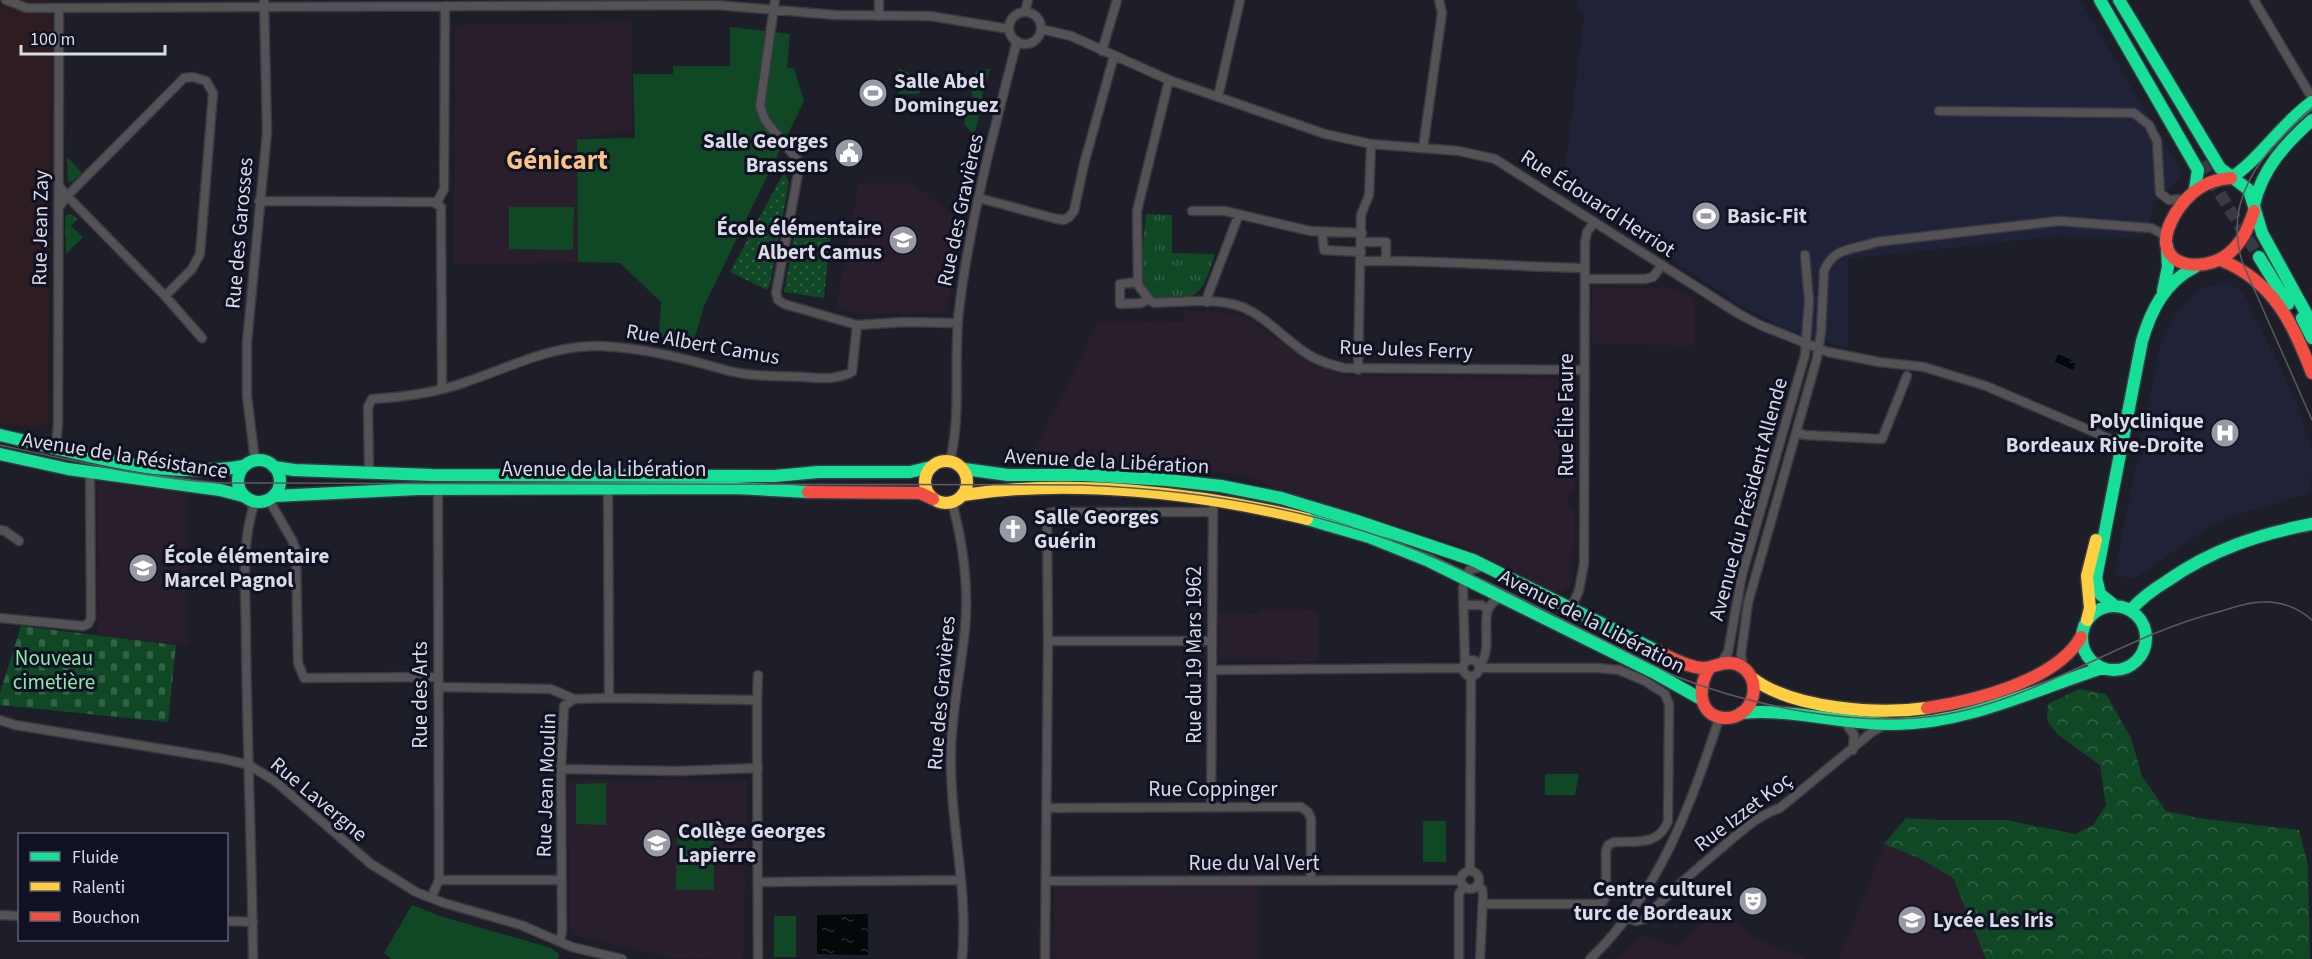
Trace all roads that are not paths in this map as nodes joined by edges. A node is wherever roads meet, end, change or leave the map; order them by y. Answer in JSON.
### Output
{"nodes":[{"id":1,"x":6,"y":0,"type":"edge"},
{"id":2,"x":879,"y":0,"type":"edge"},
{"id":3,"x":1028,"y":0,"type":"edge"},
{"id":4,"x":1116,"y":0,"type":"edge"},
{"id":5,"x":1240,"y":0,"type":"edge"},
{"id":6,"x":1439,"y":0,"type":"edge"},
{"id":7,"x":2100,"y":0,"type":"edge"},
{"id":8,"x":2107,"y":0,"type":"edge"},
{"id":9,"x":2114,"y":0,"type":"edge"},
{"id":10,"x":2120,"y":0,"type":"edge"},
{"id":11,"x":2254,"y":0,"type":"edge"},
{"id":12,"x":639,"y":3,"type":"edge"},
{"id":13,"x":265,"y":4,"type":"edge"},
{"id":14,"x":774,"y":4,"type":"edge"},
{"id":15,"x":445,"y":6,"type":"junction"},
{"id":16,"x":58,"y":8,"type":"junction"},
{"id":17,"x":1025,"y":12,"type":"junction"},
{"id":18,"x":879,"y":16,"type":"junction"},
{"id":19,"x":1009,"y":28,"type":"junction"},
{"id":20,"x":1041,"y":29,"type":"junction"},
{"id":21,"x":1017,"y":41,"type":"junction"},
{"id":22,"x":1102,"y":51,"type":"junction"},
{"id":23,"x":1114,"y":56,"type":"junction"},
{"id":24,"x":1169,"y":80,"type":"junction"},
{"id":25,"x":1218,"y":97,"type":"junction"},
{"id":26,"x":2312,"y":100,"type":"edge"},
{"id":27,"x":1939,"y":111,"type":"dead end"},
{"id":28,"x":2312,"y":120,"type":"edge"},
{"id":29,"x":1371,"y":144,"type":"junction"},
{"id":30,"x":1423,"y":148,"type":"junction"},
{"id":31,"x":2230,"y":178,"type":"junction"},
{"id":32,"x":59,"y":186,"type":"junction"},
{"id":33,"x":2195,"y":189,"type":"junction"},
{"id":34,"x":67,"y":196,"type":"junction"},
{"id":35,"x":979,"y":198,"type":"junction"},
{"id":36,"x":2185,"y":199,"type":"junction"},
{"id":37,"x":259,"y":201,"type":"junction"},
{"id":38,"x":436,"y":204,"type":"junction"},
{"id":39,"x":58,"y":207,"type":"junction"},
{"id":40,"x":2254,"y":208,"type":"junction"},
{"id":41,"x":1192,"y":211,"type":"dead end"},
{"id":42,"x":1239,"y":214,"type":"junction"},
{"id":43,"x":1594,"y":222,"type":"junction"},
{"id":44,"x":1322,"y":232,"type":"junction"},
{"id":45,"x":1362,"y":237,"type":"junction"},
{"id":46,"x":2167,"y":244,"type":"junction"},
{"id":47,"x":1805,"y":255,"type":"dead end"},
{"id":48,"x":1361,"y":256,"type":"junction"},
{"id":49,"x":2221,"y":260,"type":"junction"},
{"id":50,"x":1386,"y":261,"type":"junction"},
{"id":51,"x":1662,"y":265,"type":"junction"},
{"id":52,"x":2195,"y":267,"type":"junction"},
{"id":53,"x":1585,"y":268,"type":"junction"},
{"id":54,"x":1585,"y":279,"type":"junction"},
{"id":55,"x":1138,"y":282,"type":"junction"},
{"id":56,"x":2162,"y":295,"type":"junction"},
{"id":57,"x":165,"y":296,"type":"junction"},
{"id":58,"x":1149,"y":299,"type":"junction"},
{"id":59,"x":1207,"y":302,"type":"junction"},
{"id":60,"x":957,"y":323,"type":"junction"},
{"id":61,"x":2312,"y":324,"type":"edge"},
{"id":62,"x":857,"y":325,"type":"junction"},
{"id":63,"x":202,"y":338,"type":"dead end"},
{"id":64,"x":2312,"y":338,"type":"edge"},
{"id":65,"x":1807,"y":344,"type":"junction"},
{"id":66,"x":1819,"y":349,"type":"junction"},
{"id":67,"x":2312,"y":357,"type":"edge"},
{"id":68,"x":1358,"y":370,"type":"junction"},
{"id":69,"x":1584,"y":370,"type":"junction"},
{"id":70,"x":2312,"y":373,"type":"edge"},
{"id":71,"x":1907,"y":376,"type":"dead end"},
{"id":72,"x":442,"y":389,"type":"junction"},
{"id":73,"x":1796,"y":432,"type":"junction"},
{"id":74,"x":0,"y":435,"type":"edge"},
{"id":75,"x":2122,"y":444,"type":"junction"},
{"id":76,"x":56,"y":447,"type":"junction"},
{"id":77,"x":0,"y":454,"type":"edge"},
{"id":78,"x":950,"y":460,"type":"junction"},
{"id":79,"x":249,"y":463,"type":"junction"},
{"id":80,"x":274,"y":467,"type":"junction"},
{"id":81,"x":931,"y":467,"type":"junction"},
{"id":82,"x":964,"y":469,"type":"junction"},
{"id":83,"x":90,"y":470,"type":"junction"},
{"id":84,"x":369,"y":472,"type":"junction"},
{"id":85,"x":438,"y":489,"type":"junction"},
{"id":86,"x":608,"y":489,"type":"junction"},
{"id":87,"x":963,"y":495,"type":"junction"},
{"id":88,"x":243,"y":496,"type":"junction"},
{"id":89,"x":271,"y":498,"type":"junction"},
{"id":90,"x":933,"y":499,"type":"junction"},
{"id":91,"x":255,"y":502,"type":"junction"},
{"id":92,"x":952,"y":502,"type":"junction"},
{"id":93,"x":1213,"y":507,"type":"junction"},
{"id":94,"x":2108,"y":508,"type":"junction"},
{"id":95,"x":2311,"y":524,"type":"edge"},
{"id":96,"x":0,"y":531,"type":"edge"},
{"id":97,"x":19,"y":541,"type":"dead end"},
{"id":98,"x":1488,"y":567,"type":"junction"},
{"id":99,"x":1465,"y":579,"type":"junction"},
{"id":100,"x":1504,"y":597,"type":"junction"},
{"id":101,"x":1463,"y":605,"type":"junction"},
{"id":102,"x":2115,"y":606,"type":"junction"},
{"id":103,"x":1486,"y":609,"type":"junction"},
{"id":104,"x":1571,"y":609,"type":"junction"},
{"id":105,"x":2131,"y":610,"type":"junction"},
{"id":106,"x":0,"y":618,"type":"edge"},
{"id":107,"x":2087,"y":620,"type":"junction"},
{"id":108,"x":2081,"y":637,"type":"junction"},
{"id":109,"x":1048,"y":641,"type":"junction"},
{"id":110,"x":1212,"y":641,"type":"junction"},
{"id":111,"x":1715,"y":665,"type":"junction"},
{"id":112,"x":1464,"y":666,"type":"junction"},
{"id":113,"x":1479,"y":667,"type":"junction"},
{"id":114,"x":1743,"y":667,"type":"junction"},
{"id":115,"x":2102,"y":668,"type":"junction"},
{"id":116,"x":1212,"y":670,"type":"junction"},
{"id":117,"x":758,"y":675,"type":"dead end"},
{"id":118,"x":1471,"y":676,"type":"junction"},
{"id":119,"x":438,"y":677,"type":"junction"},
{"id":120,"x":1752,"y":678,"type":"junction"},
{"id":121,"x":438,"y":687,"type":"junction"},
{"id":122,"x":609,"y":698,"type":"junction"},
{"id":123,"x":574,"y":699,"type":"junction"},
{"id":124,"x":1701,"y":699,"type":"junction"},
{"id":125,"x":757,"y":700,"type":"junction"},
{"id":126,"x":1741,"y":713,"type":"junction"},
{"id":127,"x":1720,"y":717,"type":"junction"},
{"id":128,"x":0,"y":720,"type":"edge"},
{"id":129,"x":1845,"y":722,"type":"junction"},
{"id":130,"x":1886,"y":724,"type":"junction"},
{"id":131,"x":1852,"y":750,"type":"junction"},
{"id":132,"x":249,"y":765,"type":"junction"},
{"id":133,"x":758,"y":768,"type":"junction"},
{"id":134,"x":561,"y":769,"type":"junction"},
{"id":135,"x":1047,"y":808,"type":"junction"},
{"id":136,"x":1211,"y":808,"type":"junction"},
{"id":137,"x":1470,"y":871,"type":"junction"},
{"id":138,"x":439,"y":880,"type":"junction"},
{"id":139,"x":561,"y":880,"type":"junction"},
{"id":140,"x":961,"y":880,"type":"junction"},
{"id":141,"x":1311,"y":880,"type":"junction"},
{"id":142,"x":1046,"y":881,"type":"junction"},
{"id":143,"x":758,"y":882,"type":"junction"},
{"id":144,"x":1463,"y":883,"type":"junction"},
{"id":145,"x":1478,"y":885,"type":"junction"},
{"id":146,"x":430,"y":898,"type":"junction"},
{"id":147,"x":1483,"y":904,"type":"junction"},
{"id":148,"x":0,"y":915,"type":"edge"},
{"id":149,"x":18,"y":916,"type":"edge"},
{"id":150,"x":1629,"y":918,"type":"junction"},
{"id":151,"x":228,"y":921,"type":"edge"},
{"id":152,"x":253,"y":922,"type":"junction"},
{"id":153,"x":560,"y":941,"type":"junction"},
{"id":154,"x":253,"y":959,"type":"edge"},
{"id":155,"x":622,"y":959,"type":"edge"},
{"id":156,"x":758,"y":959,"type":"edge"},
{"id":157,"x":962,"y":959,"type":"edge"},
{"id":158,"x":1045,"y":959,"type":"edge"},
{"id":159,"x":1459,"y":959,"type":"edge"},
{"id":160,"x":1480,"y":959,"type":"edge"},
{"id":161,"x":1590,"y":959,"type":"edge"}],
"edges":[{"from":1,"to":16,"type":"street"},
{"from":2,"to":18,"type":"street"},
{"from":3,"to":17,"type":"street"},
{"from":4,"to":22,"type":"street"},
{"from":5,"to":25,"type":"street"},
{"from":6,"to":30,"type":"street"},
{"from":7,"to":33,"type":"street"},
{"from":8,"to":9,"type":"street"},
{"from":10,"to":31,"type":"street"},
{"from":11,"to":26,"type":"street"},
{"from":12,"to":14,"type":"street"},
{"from":12,"to":15,"type":"street"},
{"from":13,"to":15,"type":"street"},
{"from":13,"to":16,"type":"street"},
{"from":13,"to":37,"type":"street","name":"Rue des Garosses"},
{"from":14,"to":18,"type":"street"},
{"from":14,"to":62,"type":"street"},
{"from":15,"to":38,"type":"street"},
{"from":16,"to":32,"type":"street","name":"Rue Jean Zay"},
{"from":17,"to":19,"type":"street"},
{"from":17,"to":20,"type":"street"},
{"from":18,"to":19,"type":"street"},
{"from":19,"to":21,"type":"street"},
{"from":20,"to":21,"type":"street"},
{"from":20,"to":22,"type":"street","name":"Rue Édouard Herriot"},
{"from":21,"to":35,"type":"street","name":"Rue des Gravières"},
{"from":22,"to":23,"type":"street","name":"Rue Édouard Herriot"},
{"from":23,"to":24,"type":"street","name":"Rue Édouard Herriot"},
{"from":23,"to":35,"type":"street"},
{"from":24,"to":25,"type":"street","name":"Rue Édouard Herriot"},
{"from":24,"to":55,"type":"street"},
{"from":25,"to":29,"type":"street","name":"Rue Édouard Herriot"},
{"from":26,"to":31,"type":"street"},
{"from":27,"to":36,"type":"street"},
{"from":28,"to":40,"type":"street"},
{"from":29,"to":30,"type":"street","name":"Rue Édouard Herriot"},
{"from":29,"to":45,"type":"street"},
{"from":30,"to":43,"type":"street","name":"Rue Édouard Herriot"},
{"from":31,"to":33,"type":"street"},
{"from":31,"to":40,"type":"street"},
{"from":32,"to":34,"type":"street"},
{"from":32,"to":39,"type":"street","name":"Rue Jean Zay"},
{"from":33,"to":36,"type":"street"},
{"from":34,"to":39,"type":"street"},
{"from":34,"to":57,"type":"street"},
{"from":34,"to":57,"type":"street"},
{"from":35,"to":60,"type":"street","name":"Rue des Gravières"},
{"from":36,"to":46,"type":"street"},
{"from":37,"to":38,"type":"street"},
{"from":37,"to":79,"type":"street","name":"Rue des Garosses"},
{"from":38,"to":72,"type":"street"},
{"from":39,"to":76,"type":"street","name":"Rue Jean Zay"},
{"from":40,"to":49,"type":"street"},
{"from":40,"to":61,"type":"street"},
{"from":41,"to":42,"type":"street"},
{"from":42,"to":44,"type":"street"},
{"from":42,"to":59,"type":"street"},
{"from":43,"to":51,"type":"street","name":"Rue Édouard Herriot"},
{"from":43,"to":53,"type":"street","name":"Rue Élie Faure"},
{"from":44,"to":45,"type":"street"},
{"from":44,"to":48,"type":"street"},
{"from":45,"to":48,"type":"street"},
{"from":45,"to":50,"type":"street"},
{"from":46,"to":52,"type":"street"},
{"from":46,"to":56,"type":"street"},
{"from":46,"to":66,"type":"street","name":"Avenue du Président Allende"},
{"from":47,"to":65,"type":"street","name":"Avenue du Président Allende"},
{"from":48,"to":50,"type":"street"},
{"from":48,"to":68,"type":"street"},
{"from":49,"to":52,"type":"street"},
{"from":49,"to":70,"type":"street"},
{"from":50,"to":53,"type":"street"},
{"from":51,"to":54,"type":"street"},
{"from":51,"to":65,"type":"street","name":"Rue Édouard Herriot"},
{"from":52,"to":56,"type":"street"},
{"from":53,"to":54,"type":"street","name":"Rue Élie Faure"},
{"from":54,"to":69,"type":"street","name":"Rue Élie Faure"},
{"from":55,"to":58,"type":"street"},
{"from":55,"to":58,"type":"street","name":"Rue Jules Ferry"},
{"from":56,"to":75,"type":"street"},
{"from":57,"to":63,"type":"street"},
{"from":58,"to":59,"type":"street","name":"Rue Jules Ferry"},
{"from":59,"to":68,"type":"street","name":"Rue Jules Ferry"},
{"from":60,"to":62,"type":"street"},
{"from":60,"to":78,"type":"street","name":"Rue des Gravières"},
{"from":62,"to":72,"type":"street","name":"Rue Albert Camus"},
{"from":64,"to":67,"type":"street"},
{"from":65,"to":66,"type":"street","name":"Rue Édouard Herriot"},
{"from":65,"to":111,"type":"street","name":"Avenue du Président Allende"},
{"from":66,"to":73,"type":"street","name":"Avenue du Président Allende"},
{"from":66,"to":75,"type":"street","name":"Rue Édouard Herriot"},
{"from":68,"to":69,"type":"street","name":"Rue Jules Ferry"},
{"from":69,"to":104,"type":"street","name":"Rue Élie Faure"},
{"from":71,"to":73,"type":"street"},
{"from":72,"to":84,"type":"street"},
{"from":73,"to":114,"type":"street","name":"Avenue du Président Allende"},
{"from":74,"to":76,"type":"street","name":"Avenue de la Résistance"},
{"from":75,"to":94,"type":"street"},
{"from":76,"to":79,"type":"street","name":"Avenue de la Résistance"},
{"from":77,"to":83,"type":"street","name":"Avenue de la Résistance"},
{"from":78,"to":81,"type":"street"},
{"from":78,"to":82,"type":"street"},
{"from":79,"to":80,"type":"street"},
{"from":79,"to":88,"type":"street"},
{"from":80,"to":84,"type":"street","name":"Avenue de la Libération"},
{"from":80,"to":89,"type":"street"},
{"from":81,"to":84,"type":"street","name":"Avenue de la Libération"},
{"from":81,"to":90,"type":"street"},
{"from":82,"to":87,"type":"street"},
{"from":82,"to":98,"type":"street","name":"Avenue de la Libération"},
{"from":83,"to":88,"type":"street","name":"Avenue de la Résistance"},
{"from":83,"to":106,"type":"street"},
{"from":85,"to":86,"type":"street","name":"Avenue de la Libération"},
{"from":85,"to":89,"type":"street","name":"Avenue de la Libération"},
{"from":85,"to":119,"type":"street","name":"Rue des Arts"},
{"from":86,"to":90,"type":"street","name":"Avenue de la Libération"},
{"from":86,"to":122,"type":"street"},
{"from":87,"to":92,"type":"street"},
{"from":87,"to":93,"type":"street","name":"Avenue de la Libération"},
{"from":88,"to":91,"type":"street"},
{"from":89,"to":91,"type":"street"},
{"from":89,"to":119,"type":"street"},
{"from":90,"to":92,"type":"street"},
{"from":91,"to":132,"type":"street"},
{"from":92,"to":140,"type":"street","name":"Rue des Gravières"},
{"from":93,"to":99,"type":"street","name":"Avenue de la Libération"},
{"from":93,"to":109,"type":"street"},
{"from":93,"to":110,"type":"street","name":"Rue du 19 Mars 1962"},
{"from":94,"to":102,"type":"street"},
{"from":94,"to":107,"type":"street"},
{"from":95,"to":105,"type":"street"},
{"from":96,"to":97,"type":"street"},
{"from":98,"to":99,"type":"street","name":"Avenue de la Libération"},
{"from":98,"to":104,"type":"street","name":"Avenue de la Libération"},
{"from":99,"to":100,"type":"street","name":"Avenue de la Libération"},
{"from":99,"to":101,"type":"street"},
{"from":100,"to":103,"type":"street"},
{"from":100,"to":124,"type":"street","name":"Avenue de la Libération"},
{"from":101,"to":103,"type":"street"},
{"from":101,"to":112,"type":"street"},
{"from":102,"to":105,"type":"street"},
{"from":102,"to":107,"type":"street"},
{"from":103,"to":113,"type":"street"},
{"from":104,"to":111,"type":"street","name":"Avenue de la Libération"},
{"from":105,"to":115,"type":"street"},
{"from":107,"to":108,"type":"street"},
{"from":108,"to":115,"type":"street"},
{"from":108,"to":120,"type":"street"},
{"from":109,"to":110,"type":"street"},
{"from":109,"to":135,"type":"street"},
{"from":110,"to":116,"type":"street","name":"Rue du 19 Mars 1962"},
{"from":111,"to":114,"type":"street"},
{"from":111,"to":124,"type":"street"},
{"from":112,"to":113,"type":"street"},
{"from":112,"to":116,"type":"street"},
{"from":112,"to":118,"type":"street"},
{"from":113,"to":118,"type":"street"},
{"from":113,"to":147,"type":"street"},
{"from":114,"to":120,"type":"street"},
{"from":115,"to":130,"type":"street"},
{"from":116,"to":136,"type":"street","name":"Rue du 19 Mars 1962"},
{"from":117,"to":125,"type":"street"},
{"from":118,"to":137,"type":"street"},
{"from":119,"to":121,"type":"street","name":"Rue des Arts"},
{"from":120,"to":126,"type":"street"},
{"from":121,"to":123,"type":"street"},
{"from":121,"to":138,"type":"street","name":"Rue des Arts"},
{"from":122,"to":123,"type":"street","name":"Rue Jean Moulin"},
{"from":122,"to":125,"type":"street","name":"Rue Jean Moulin"},
{"from":123,"to":134,"type":"street","name":"Rue Jean Moulin"},
{"from":124,"to":127,"type":"street"},
{"from":125,"to":133,"type":"street"},
{"from":126,"to":127,"type":"street"},
{"from":126,"to":129,"type":"street"},
{"from":127,"to":150,"type":"street"},
{"from":128,"to":132,"type":"street","name":"Rue Lavergne"},
{"from":129,"to":130,"type":"street"},
{"from":129,"to":131,"type":"street"},
{"from":130,"to":131,"type":"street","name":"Rue Izzet Koç"},
{"from":131,"to":150,"type":"street","name":"Rue Izzet Koç"},
{"from":132,"to":146,"type":"street","name":"Rue Lavergne"},
{"from":132,"to":152,"type":"street"},
{"from":133,"to":134,"type":"street"},
{"from":133,"to":143,"type":"street"},
{"from":134,"to":139,"type":"street","name":"Rue Jean Moulin"},
{"from":135,"to":136,"type":"street","name":"Rue Coppinger"},
{"from":135,"to":142,"type":"street"},
{"from":136,"to":141,"type":"street","name":"Rue Coppinger"},
{"from":137,"to":144,"type":"street"},
{"from":137,"to":145,"type":"street"},
{"from":138,"to":139,"type":"street"},
{"from":138,"to":146,"type":"street","name":"Rue des Arts"},
{"from":139,"to":153,"type":"street","name":"Rue Jean Moulin"},
{"from":140,"to":143,"type":"street"},
{"from":140,"to":157,"type":"street","name":"Rue des Gravières"},
{"from":141,"to":142,"type":"street","name":"Rue du Val Vert"},
{"from":141,"to":144,"type":"street","name":"Rue du Val Vert"},
{"from":142,"to":158,"type":"street"},
{"from":143,"to":156,"type":"street"},
{"from":144,"to":145,"type":"street"},
{"from":144,"to":159,"type":"street"},
{"from":145,"to":147,"type":"street"},
{"from":146,"to":153,"type":"street","name":"Rue Lavergne"},
{"from":147,"to":160,"type":"street"},
{"from":148,"to":149,"type":"street"},
{"from":150,"to":161,"type":"street"},
{"from":151,"to":152,"type":"street"},
{"from":152,"to":154,"type":"street"},
{"from":153,"to":155,"type":"street","name":"Rue Lavergne"}]}
